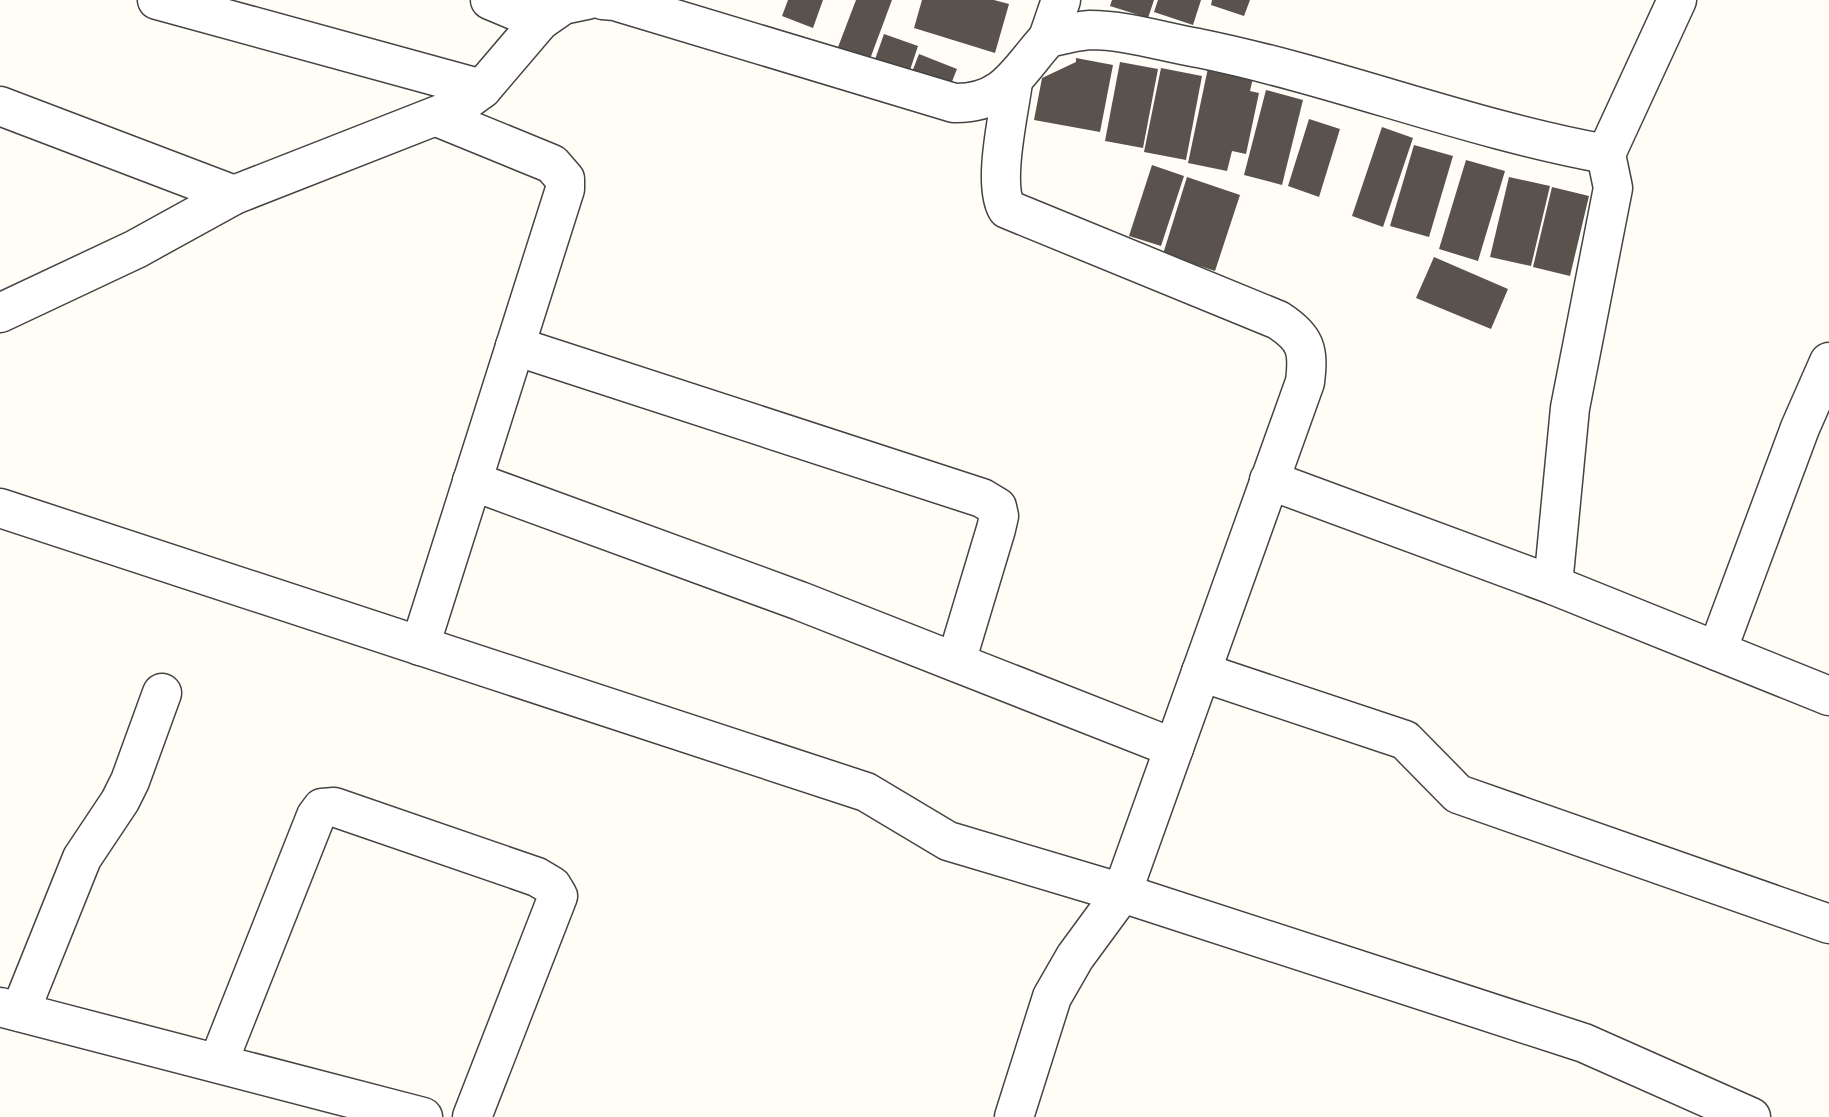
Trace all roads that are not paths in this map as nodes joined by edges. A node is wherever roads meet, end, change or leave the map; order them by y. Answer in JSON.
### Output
{"nodes":[{"id":1,"x":157,"y":0,"type":"edge"},
{"id":2,"x":490,"y":0,"type":"edge"},
{"id":3,"x":587,"y":0,"type":"edge"},
{"id":4,"x":603,"y":0,"type":"edge"},
{"id":5,"x":1061,"y":0,"type":"edge"},
{"id":6,"x":1677,"y":0,"type":"edge"},
{"id":7,"x":540,"y":21,"type":"junction"},
{"id":8,"x":1048,"y":38,"type":"junction"},
{"id":9,"x":1013,"y":82,"type":"junction"},
{"id":10,"x":482,"y":89,"type":"junction"},
{"id":11,"x":0,"y":106,"type":"edge"},
{"id":12,"x":437,"y":117,"type":"junction"},
{"id":13,"x":1606,"y":154,"type":"junction"},
{"id":14,"x":234,"y":195,"type":"junction"},
{"id":15,"x":0,"y":313,"type":"edge"},
{"id":16,"x":515,"y":346,"type":"junction"},
{"id":17,"x":1829,"y":362,"type":"edge"},
{"id":18,"x":1269,"y":480,"type":"junction"},
{"id":19,"x":472,"y":481,"type":"junction"},
{"id":20,"x":0,"y":508,"type":"edge"},
{"id":21,"x":1553,"y":585,"type":"junction"},
{"id":22,"x":420,"y":646,"type":"junction"},
{"id":23,"x":1717,"y":651,"type":"junction"},
{"id":24,"x":956,"y":662,"type":"junction"},
{"id":25,"x":1201,"y":672,"type":"junction"},
{"id":26,"x":162,"y":693,"type":"dead end"},
{"id":27,"x":1829,"y":696,"type":"edge"},
{"id":28,"x":1174,"y":748,"type":"junction"},
{"id":29,"x":1122,"y":893,"type":"junction"},
{"id":30,"x":1829,"y":924,"type":"edge"},
{"id":31,"x":10,"y":1010,"type":"edge"},
{"id":32,"x":218,"y":1063,"type":"junction"},
{"id":33,"x":326,"y":1105,"type":"edge"},
{"id":34,"x":423,"y":1117,"type":"edge"},
{"id":35,"x":472,"y":1117,"type":"edge"},
{"id":36,"x":1014,"y":1117,"type":"edge"},
{"id":37,"x":1751,"y":1117,"type":"edge"}],
"edges":[{"from":1,"to":10,"type":"street"},
{"from":2,"to":7,"type":"street"},
{"from":3,"to":7,"type":"street"},
{"from":4,"to":9,"type":"street"},
{"from":5,"to":8,"type":"street"},
{"from":6,"to":13,"type":"street"},
{"from":7,"to":10,"type":"street"},
{"from":8,"to":9,"type":"street"},
{"from":8,"to":13,"type":"street"},
{"from":9,"to":18,"type":"street"},
{"from":10,"to":12,"type":"street"},
{"from":11,"to":14,"type":"street"},
{"from":12,"to":14,"type":"street"},
{"from":12,"to":16,"type":"street"},
{"from":13,"to":21,"type":"street"},
{"from":14,"to":15,"type":"street"},
{"from":16,"to":19,"type":"street"},
{"from":16,"to":24,"type":"street"},
{"from":17,"to":23,"type":"street"},
{"from":18,"to":21,"type":"street"},
{"from":18,"to":25,"type":"street"},
{"from":19,"to":22,"type":"street"},
{"from":19,"to":24,"type":"street"},
{"from":20,"to":22,"type":"street"},
{"from":21,"to":23,"type":"street"},
{"from":22,"to":29,"type":"street"},
{"from":23,"to":27,"type":"street"},
{"from":24,"to":28,"type":"street"},
{"from":25,"to":28,"type":"street"},
{"from":25,"to":30,"type":"street"},
{"from":26,"to":31,"type":"street"},
{"from":28,"to":29,"type":"street"},
{"from":29,"to":36,"type":"street"},
{"from":29,"to":37,"type":"street"},
{"from":31,"to":32,"type":"street"},
{"from":32,"to":33,"type":"street"},
{"from":32,"to":35,"type":"street"},
{"from":33,"to":34,"type":"street"}]}
